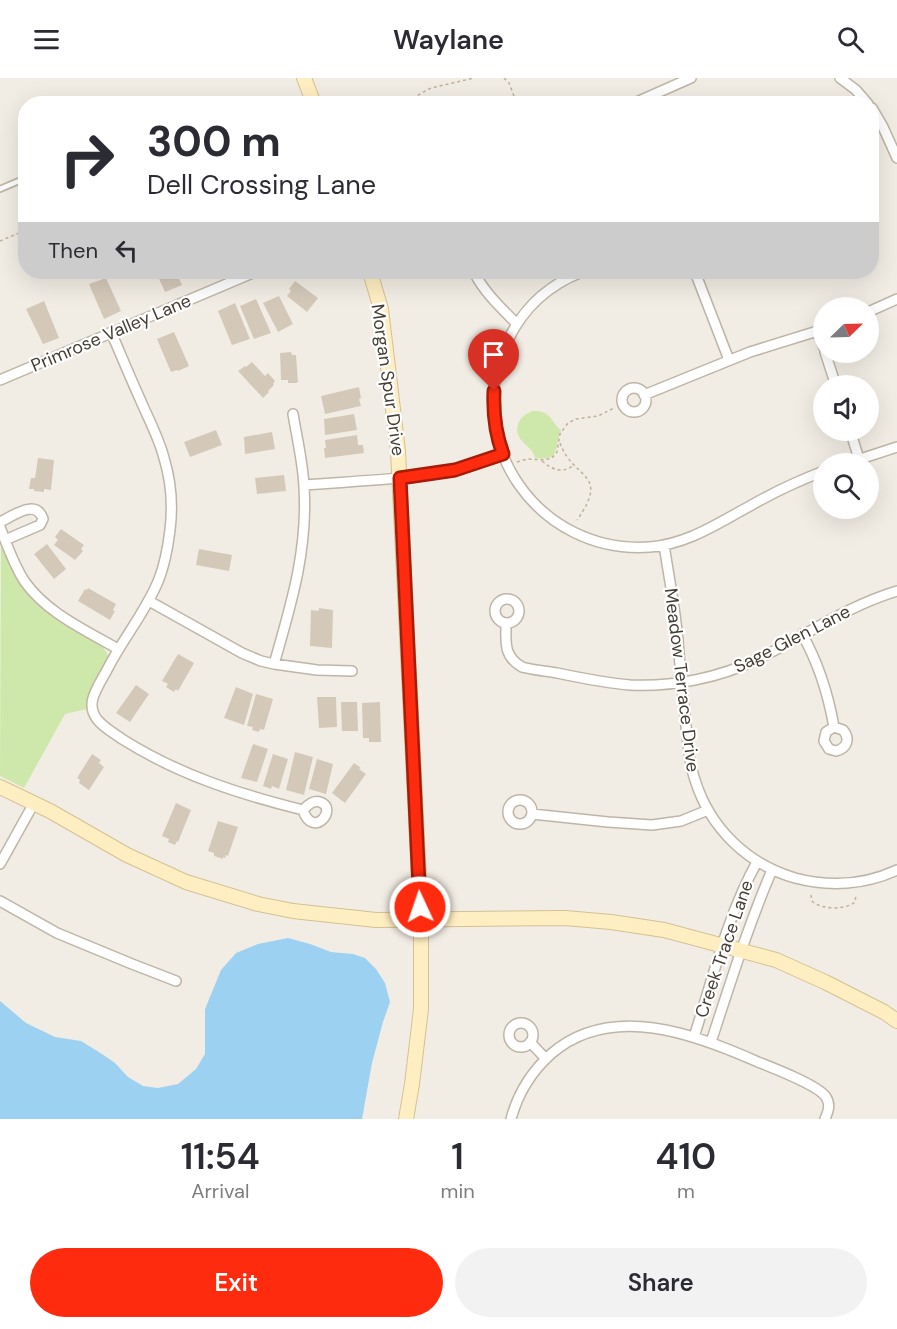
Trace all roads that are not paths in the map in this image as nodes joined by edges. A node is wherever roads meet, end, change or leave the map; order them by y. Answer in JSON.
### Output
{"nodes":[{"id":1,"x":304,"y":78,"type":"edge"},
{"id":2,"x":691,"y":78,"type":"edge"},
{"id":3,"x":840,"y":78,"type":"edge"},
{"id":4,"x":311,"y":96,"type":"edge"},
{"id":5,"x":650,"y":96,"type":"edge"},
{"id":6,"x":861,"y":96,"type":"edge"},
{"id":7,"x":879,"y":120,"type":"edge"},
{"id":8,"x":897,"y":158,"type":"edge"},
{"id":9,"x":18,"y":181,"type":"edge"},
{"id":10,"x":0,"y":189,"type":"edge"},
{"id":11,"x":238,"y":279,"type":"edge"},
{"id":12,"x":372,"y":279,"type":"edge"},
{"id":13,"x":478,"y":279,"type":"edge"},
{"id":14,"x":564,"y":279,"type":"edge"},
{"id":15,"x":698,"y":279,"type":"edge"},
{"id":16,"x":897,"y":299,"type":"edge"},
{"id":17,"x":879,"y":307,"type":"edge"},
{"id":18,"x":516,"y":322,"type":"junction"},
{"id":19,"x":111,"y":332,"type":"junction"},
{"id":20,"x":813,"y":332,"type":"edge"},
{"id":21,"x":729,"y":360,"type":"junction"},
{"id":22,"x":0,"y":380,"type":"edge"},
{"id":23,"x":644,"y":395,"type":"dead end"},
{"id":24,"x":293,"y":414,"type":"dead end"},
{"id":25,"x":897,"y":447,"type":"edge"},
{"id":26,"x":878,"y":453,"type":"edge"},
{"id":27,"x":503,"y":454,"type":"junction"},
{"id":28,"x":813,"y":476,"type":"edge"},
{"id":29,"x":400,"y":478,"type":"junction"},
{"id":30,"x":304,"y":485,"type":"junction"},
{"id":31,"x":0,"y":522,"type":"edge"},
{"id":32,"x":0,"y":527,"type":"edge"},
{"id":33,"x":5,"y":540,"type":"junction"},
{"id":34,"x":664,"y":545,"type":"junction"},
{"id":35,"x":897,"y":591,"type":"edge"},
{"id":36,"x":149,"y":601,"type":"junction"},
{"id":37,"x":506,"y":623,"type":"dead end"},
{"id":38,"x":802,"y":634,"type":"junction"},
{"id":39,"x":118,"y":649,"type":"junction"},
{"id":40,"x":274,"y":664,"type":"junction"},
{"id":41,"x":352,"y":671,"type":"dead end"},
{"id":42,"x":681,"y":682,"type":"junction"},
{"id":43,"x":834,"y":727,"type":"dead end"},
{"id":44,"x":0,"y":787,"type":"edge"},
{"id":45,"x":33,"y":803,"type":"junction"},
{"id":46,"x":303,"y":810,"type":"dead end"},
{"id":47,"x":708,"y":810,"type":"junction"},
{"id":48,"x":532,"y":814,"type":"dead end"},
{"id":49,"x":757,"y":862,"type":"junction"},
{"id":50,"x":0,"y":864,"type":"edge"},
{"id":51,"x":772,"y":870,"type":"junction"},
{"id":52,"x":897,"y":870,"type":"edge"},
{"id":53,"x":0,"y":901,"type":"edge"},
{"id":54,"x":421,"y":920,"type":"junction"},
{"id":55,"x":723,"y":945,"type":"junction"},
{"id":56,"x":741,"y":950,"type":"junction"},
{"id":57,"x":176,"y":981,"type":"dead end"},
{"id":58,"x":897,"y":1021,"type":"edge"},
{"id":59,"x":694,"y":1037,"type":"junction"},
{"id":60,"x":530,"y":1042,"type":"dead end"},
{"id":61,"x":711,"y":1042,"type":"junction"},
{"id":62,"x":546,"y":1059,"type":"junction"},
{"id":63,"x":406,"y":1119,"type":"edge"},
{"id":64,"x":511,"y":1119,"type":"edge"},
{"id":65,"x":825,"y":1119,"type":"edge"}],
"edges":[{"from":1,"to":4,"type":"main road"},
{"from":2,"to":5,"type":"street"},
{"from":3,"to":6,"type":"street"},
{"from":7,"to":8,"type":"street"},
{"from":9,"to":10,"type":"lane"},
{"from":11,"to":19,"type":"street","name":"Primrose Valley Lane"},
{"from":12,"to":29,"type":"main road","name":"Morgan Spur Drive"},
{"from":13,"to":18,"type":"street"},
{"from":14,"to":18,"type":"street"},
{"from":15,"to":21,"type":"street"},
{"from":16,"to":17,"type":"street"},
{"from":18,"to":27,"type":"street"},
{"from":19,"to":22,"type":"street","name":"Primrose Valley Lane"},
{"from":19,"to":36,"type":"street"},
{"from":20,"to":21,"type":"street"},
{"from":21,"to":23,"type":"street"},
{"from":24,"to":30,"type":"street"},
{"from":25,"to":26,"type":"street"},
{"from":27,"to":29,"type":"street"},
{"from":27,"to":34,"type":"street"},
{"from":28,"to":34,"type":"street"},
{"from":29,"to":30,"type":"street"},
{"from":29,"to":54,"type":"main road","name":"Morgan Spur Drive"},
{"from":30,"to":40,"type":"street"},
{"from":31,"to":33,"type":"street"},
{"from":32,"to":33,"type":"street"},
{"from":33,"to":39,"type":"street"},
{"from":34,"to":42,"type":"street","name":"Meadow Terrace Drive"},
{"from":35,"to":38,"type":"street","name":"Sage Glen Lane"},
{"from":36,"to":39,"type":"street"},
{"from":36,"to":40,"type":"street"},
{"from":37,"to":42,"type":"street","name":"Sage Glen Lane"},
{"from":38,"to":42,"type":"street","name":"Sage Glen Lane"},
{"from":38,"to":43,"type":"street"},
{"from":39,"to":46,"type":"street"},
{"from":40,"to":41,"type":"street"},
{"from":42,"to":47,"type":"street","name":"Meadow Terrace Drive"},
{"from":44,"to":45,"type":"main road"},
{"from":45,"to":50,"type":"street"},
{"from":45,"to":54,"type":"main road"},
{"from":47,"to":48,"type":"street"},
{"from":47,"to":49,"type":"street","name":"Meadow Terrace Drive"},
{"from":49,"to":51,"type":"street","name":"Meadow Terrace Drive"},
{"from":49,"to":55,"type":"street","name":"Creek Trace Lane"},
{"from":51,"to":52,"type":"street","name":"Meadow Terrace Drive"},
{"from":51,"to":56,"type":"street","name":"Creek Trace Lane"},
{"from":53,"to":57,"type":"street"},
{"from":54,"to":55,"type":"main road"},
{"from":54,"to":63,"type":"main road","name":"Morgan Spur Drive"},
{"from":55,"to":56,"type":"main road"},
{"from":55,"to":59,"type":"street","name":"Creek Trace Lane"},
{"from":56,"to":58,"type":"main road"},
{"from":56,"to":61,"type":"street","name":"Creek Trace Lane"},
{"from":59,"to":61,"type":"street"},
{"from":59,"to":62,"type":"street"},
{"from":60,"to":62,"type":"street"},
{"from":61,"to":65,"type":"street"},
{"from":62,"to":64,"type":"street"}]}
